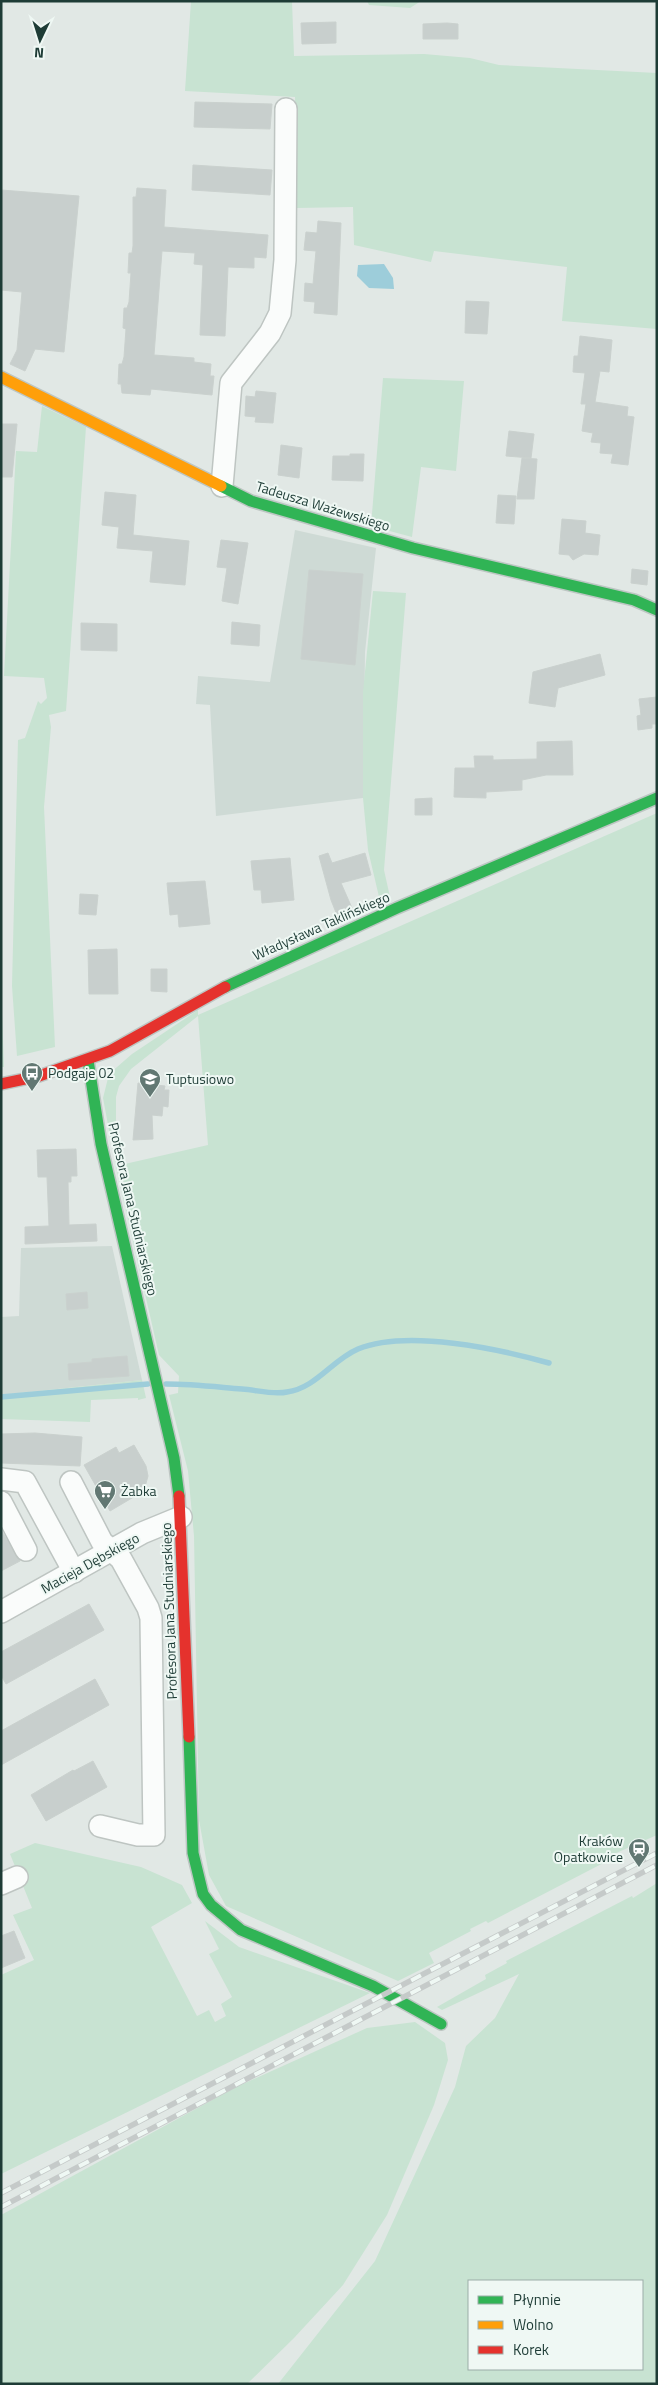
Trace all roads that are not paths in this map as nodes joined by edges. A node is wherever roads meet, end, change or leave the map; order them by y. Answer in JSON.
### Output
{"nodes":[{"id":1,"x":286,"y":109,"type":"dead end"},
{"id":2,"x":1,"y":377,"type":"edge"},
{"id":3,"x":222,"y":486,"type":"junction"},
{"id":4,"x":657,"y":610,"type":"edge"},
{"id":5,"x":657,"y":798,"type":"edge"},
{"id":6,"x":88,"y":1060,"type":"junction"},
{"id":7,"x":1,"y":1084,"type":"edge"},
{"id":8,"x":1,"y":1479,"type":"edge"},
{"id":9,"x":71,"y":1482,"type":"dead end"},
{"id":10,"x":1,"y":1502,"type":"edge"},
{"id":11,"x":181,"y":1517,"type":"junction"},
{"id":12,"x":26,"y":1550,"type":"dead end"},
{"id":13,"x":112,"y":1551,"type":"junction"},
{"id":14,"x":74,"y":1572,"type":"junction"},
{"id":15,"x":1,"y":1612,"type":"edge"},
{"id":16,"x":100,"y":1826,"type":"dead end"},
{"id":17,"x":441,"y":2024,"type":"dead end"}],
"edges":[{"from":1,"to":3,"type":"street"},
{"from":2,"to":3,"type":"street","name":"Tadeusza Ważewskiego"},
{"from":3,"to":4,"type":"street","name":"Tadeusza Ważewskiego"},
{"from":5,"to":6,"type":"street","name":"Władysława Taklińskiego"},
{"from":6,"to":7,"type":"street","name":"Władysława Taklińskiego"},
{"from":6,"to":11,"type":"street","name":"Profesora Jana Studniarskiego"},
{"from":8,"to":14,"type":"street"},
{"from":9,"to":13,"type":"street"},
{"from":10,"to":12,"type":"street"},
{"from":11,"to":13,"type":"street","name":"Macieja Dębskiego"},
{"from":11,"to":17,"type":"street","name":"Profesora Jana Studniarskiego"},
{"from":13,"to":14,"type":"street","name":"Macieja Dębskiego"},
{"from":13,"to":16,"type":"street"},
{"from":14,"to":15,"type":"street","name":"Macieja Dębskiego"}]}
